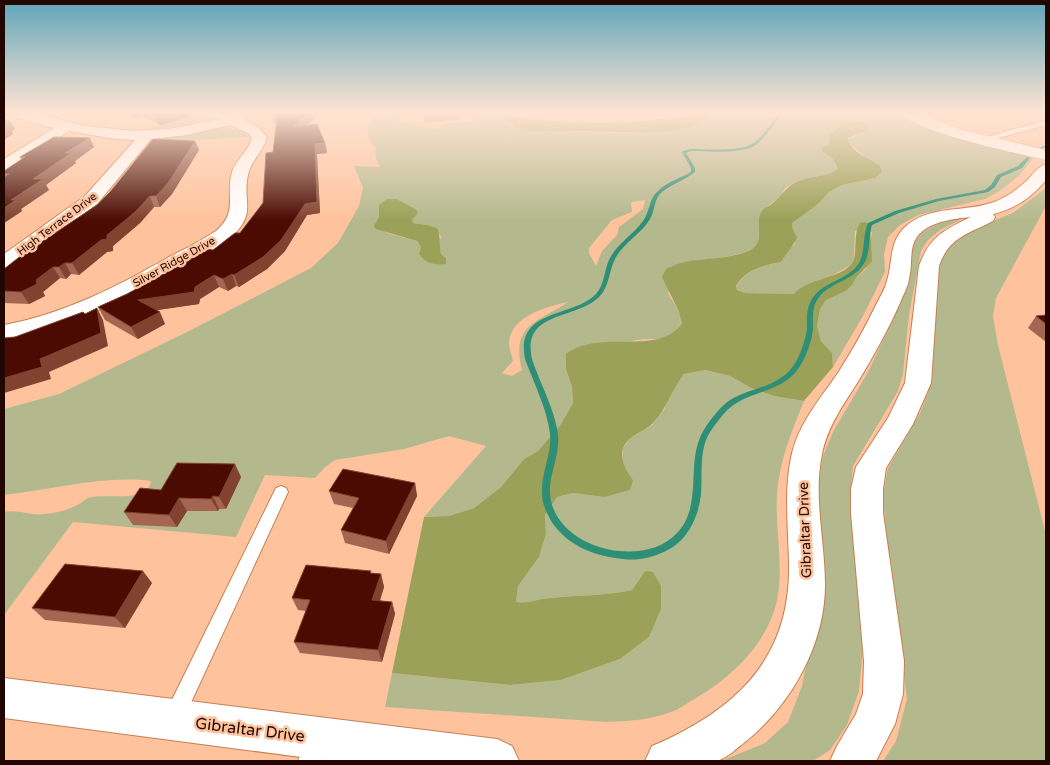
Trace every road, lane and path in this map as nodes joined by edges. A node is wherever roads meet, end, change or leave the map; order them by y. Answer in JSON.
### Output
{"nodes":[{"id":1,"x":31,"y":149,"type":"edge"},
{"id":2,"x":135,"y":149,"type":"edge"},
{"id":3,"x":254,"y":149,"type":"edge"},
{"id":4,"x":1020,"y":149,"type":"edge"},
{"id":5,"x":1046,"y":155,"type":"edge"},
{"id":6,"x":4,"y":166,"type":"edge"},
{"id":7,"x":1046,"y":169,"type":"edge"},
{"id":8,"x":995,"y":208,"type":"junction"},
{"id":9,"x":4,"y":264,"type":"edge"},
{"id":10,"x":4,"y":332,"type":"edge"},
{"id":11,"x":281,"y":492,"type":"dead end"},
{"id":12,"x":4,"y":698,"type":"edge"},
{"id":13,"x":173,"y":720,"type":"junction"},
{"id":14,"x":317,"y":750,"type":"edge"},
{"id":15,"x":497,"y":761,"type":"edge"},
{"id":16,"x":667,"y":761,"type":"edge"},
{"id":17,"x":852,"y":761,"type":"edge"}],
"edges":[{"from":1,"to":6,"type":"street"},
{"from":2,"to":9,"type":"street","name":"High Terrace Drive"},
{"from":3,"to":10,"type":"street","name":"Silver Ridge Drive"},
{"from":4,"to":5,"type":"street"},
{"from":7,"to":8,"type":"street","name":"Gibraltar Drive"},
{"from":8,"to":16,"type":"street","name":"Gibraltar Drive"},
{"from":8,"to":17,"type":"street","name":"Gibraltar Drive"},
{"from":11,"to":13,"type":"lane"},
{"from":12,"to":13,"type":"street","name":"Gibraltar Drive"},
{"from":13,"to":14,"type":"street","name":"Gibraltar Drive"},
{"from":14,"to":15,"type":"street","name":"Gibraltar Drive"}]}
